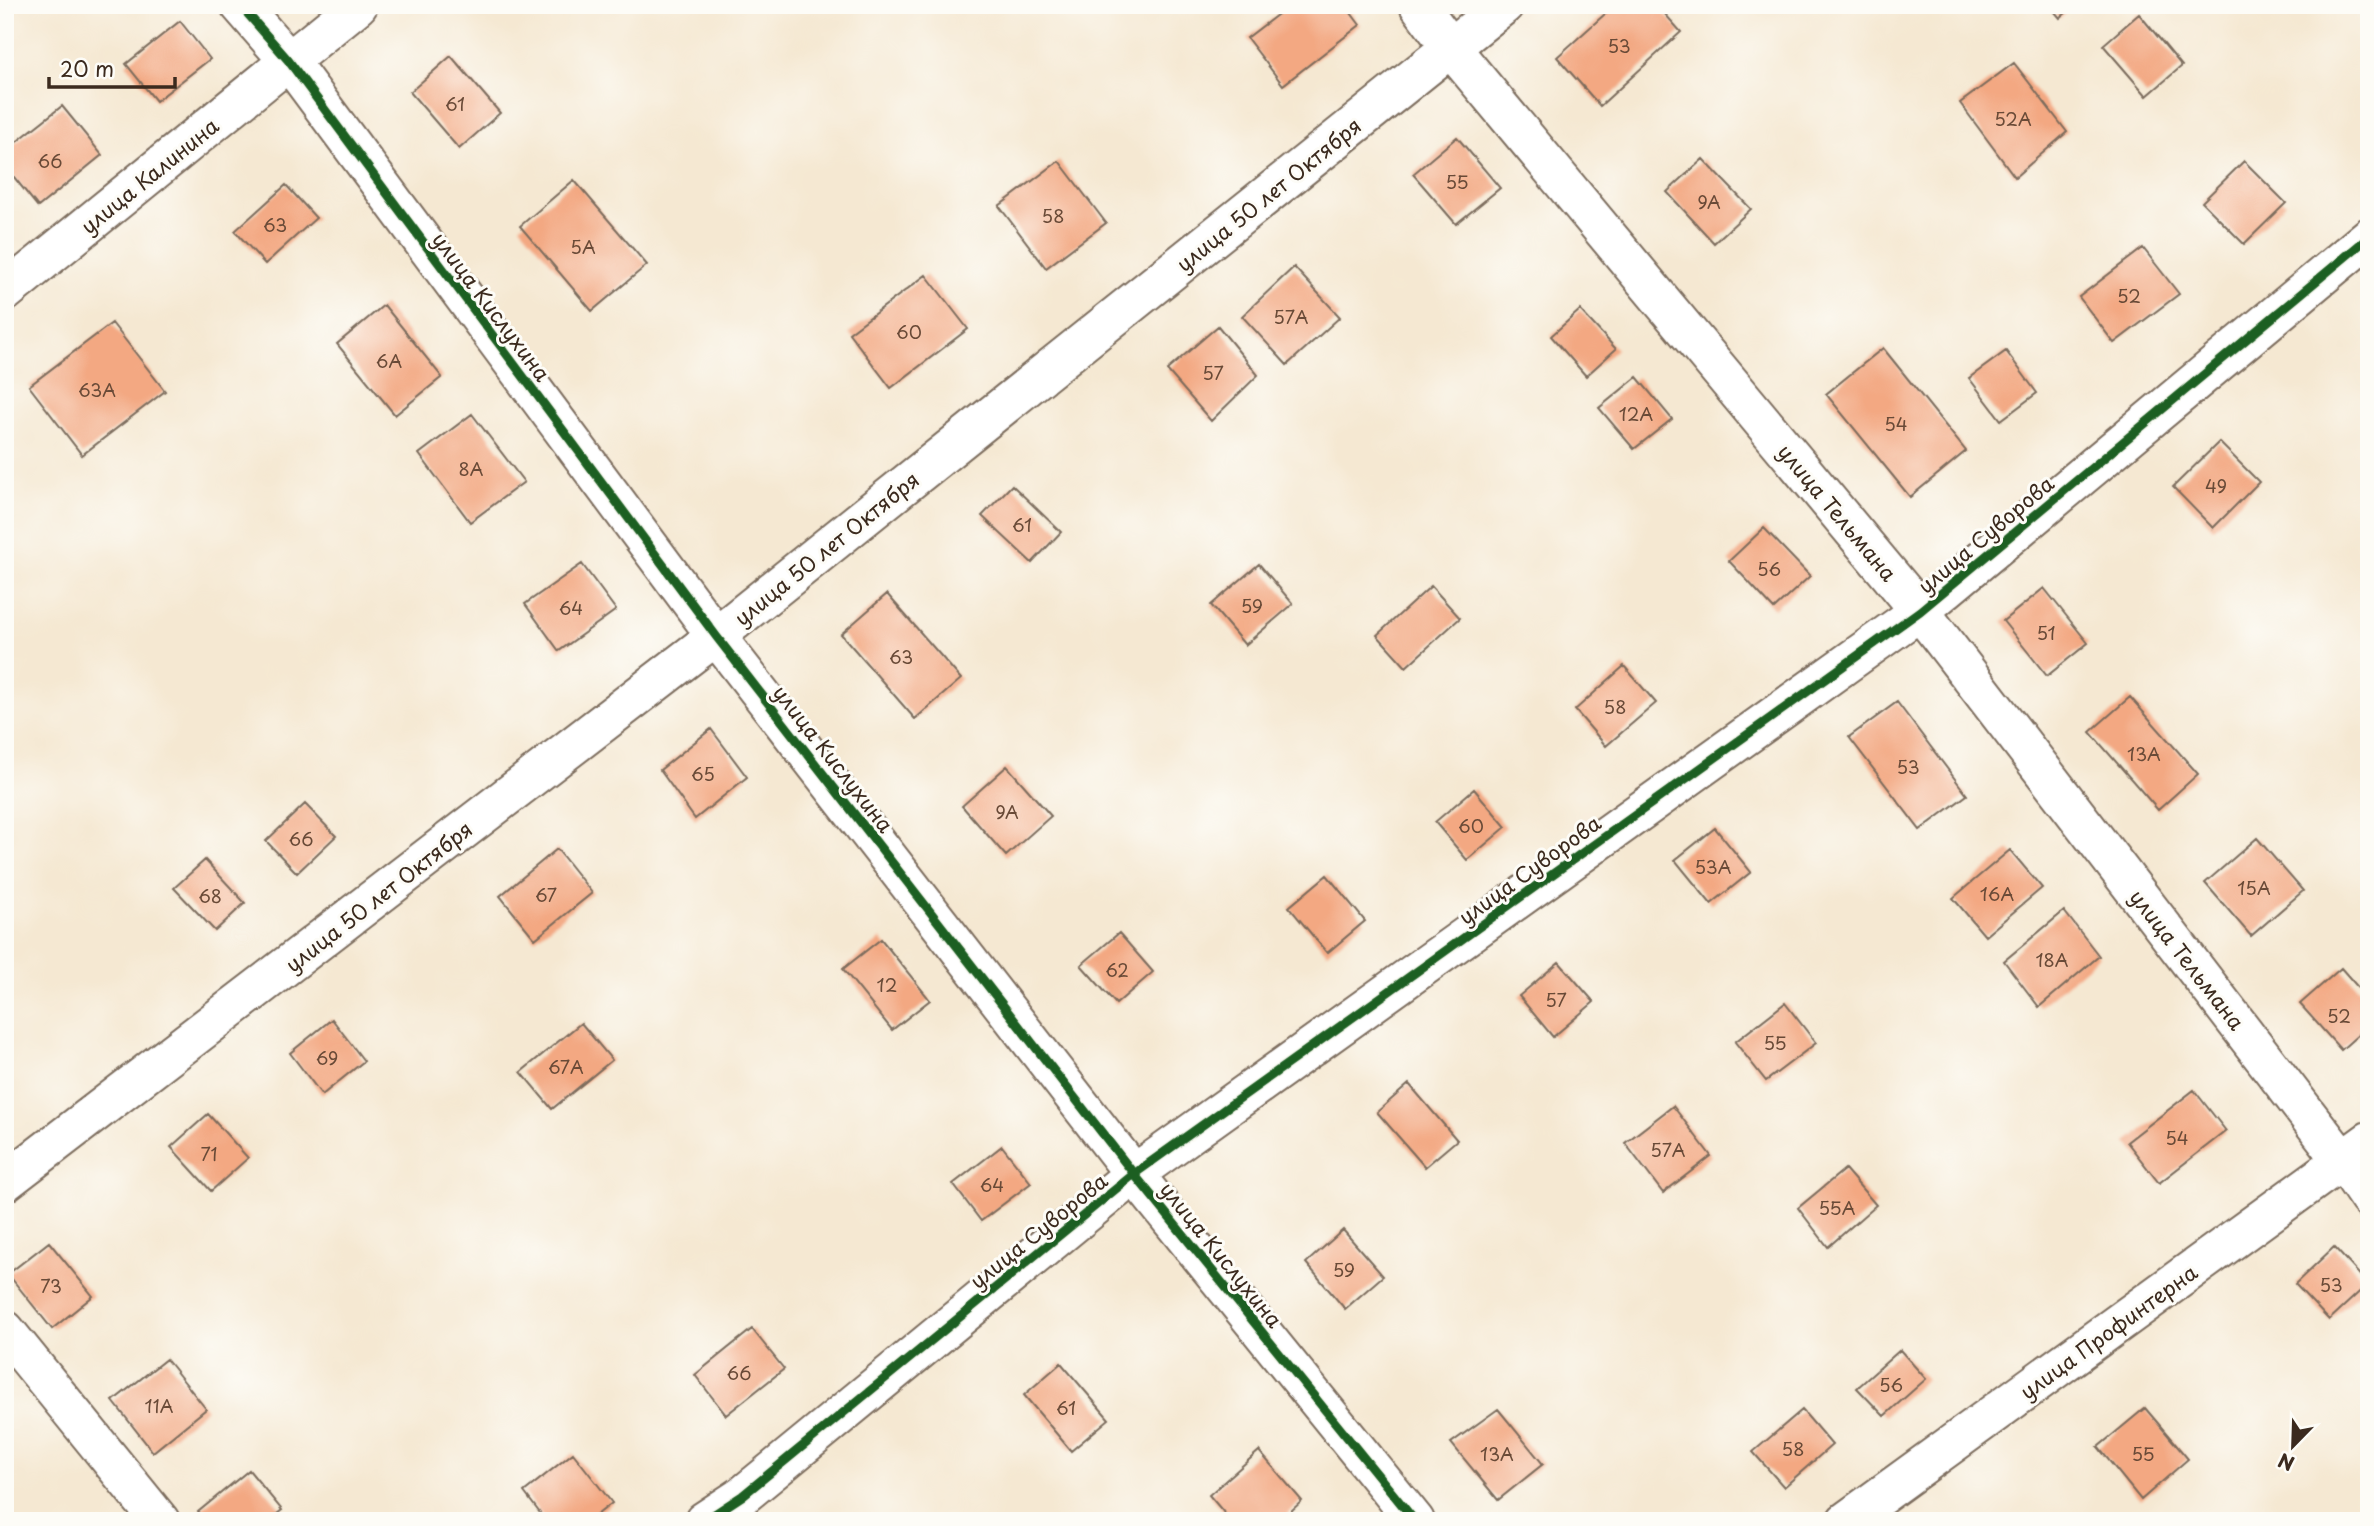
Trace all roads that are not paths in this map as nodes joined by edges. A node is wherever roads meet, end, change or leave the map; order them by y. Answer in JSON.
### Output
{"nodes":[{"id":1,"x":240,"y":5,"type":"edge"},
{"id":2,"x":358,"y":5,"type":"edge"},
{"id":3,"x":1419,"y":5,"type":"edge"},
{"id":4,"x":1504,"y":5,"type":"edge"},
{"id":5,"x":1451,"y":48,"type":"junction"},
{"id":6,"x":288,"y":60,"type":"junction"},
{"id":7,"x":2369,"y":236,"type":"edge"},
{"id":8,"x":5,"y":292,"type":"edge"},
{"id":9,"x":1920,"y":611,"type":"junction"},
{"id":10,"x":716,"y":636,"type":"junction"},
{"id":11,"x":2356,"y":1151,"type":"edge"},
{"id":12,"x":1134,"y":1174,"type":"junction"},
{"id":13,"x":5,"y":1182,"type":"edge"},
{"id":14,"x":2369,"y":1199,"type":"edge"},
{"id":15,"x":5,"y":1330,"type":"edge"},
{"id":16,"x":160,"y":1521,"type":"edge"},
{"id":17,"x":704,"y":1521,"type":"edge"},
{"id":18,"x":1415,"y":1521,"type":"edge"},
{"id":19,"x":1846,"y":1521,"type":"edge"}],
"edges":[{"from":1,"to":6,"type":"street","name":"улица Кислухина"},
{"from":2,"to":6,"type":"street","name":"улица Калинина"},
{"from":3,"to":5,"type":"street","name":"улица Тельмана"},
{"from":4,"to":5,"type":"street","name":"улица 50 лет Октября"},
{"from":5,"to":9,"type":"street","name":"улица Тельмана"},
{"from":5,"to":10,"type":"street","name":"улица 50 лет Октября"},
{"from":6,"to":8,"type":"street","name":"улица Калинина"},
{"from":6,"to":10,"type":"street","name":"улица Кислухина"},
{"from":7,"to":9,"type":"street","name":"улица Суворова"},
{"from":9,"to":11,"type":"street","name":"улица Тельмана"},
{"from":9,"to":12,"type":"street","name":"улица Суворова"},
{"from":10,"to":12,"type":"street","name":"улица Кислухина"},
{"from":10,"to":13,"type":"street","name":"улица 50 лет Октября"},
{"from":11,"to":14,"type":"street","name":"улица Тельмана"},
{"from":11,"to":19,"type":"street","name":"улица Профинтерна"},
{"from":12,"to":17,"type":"street","name":"улица Суворова"},
{"from":12,"to":18,"type":"street","name":"улица Кислухина"},
{"from":15,"to":16,"type":"street"}]}
